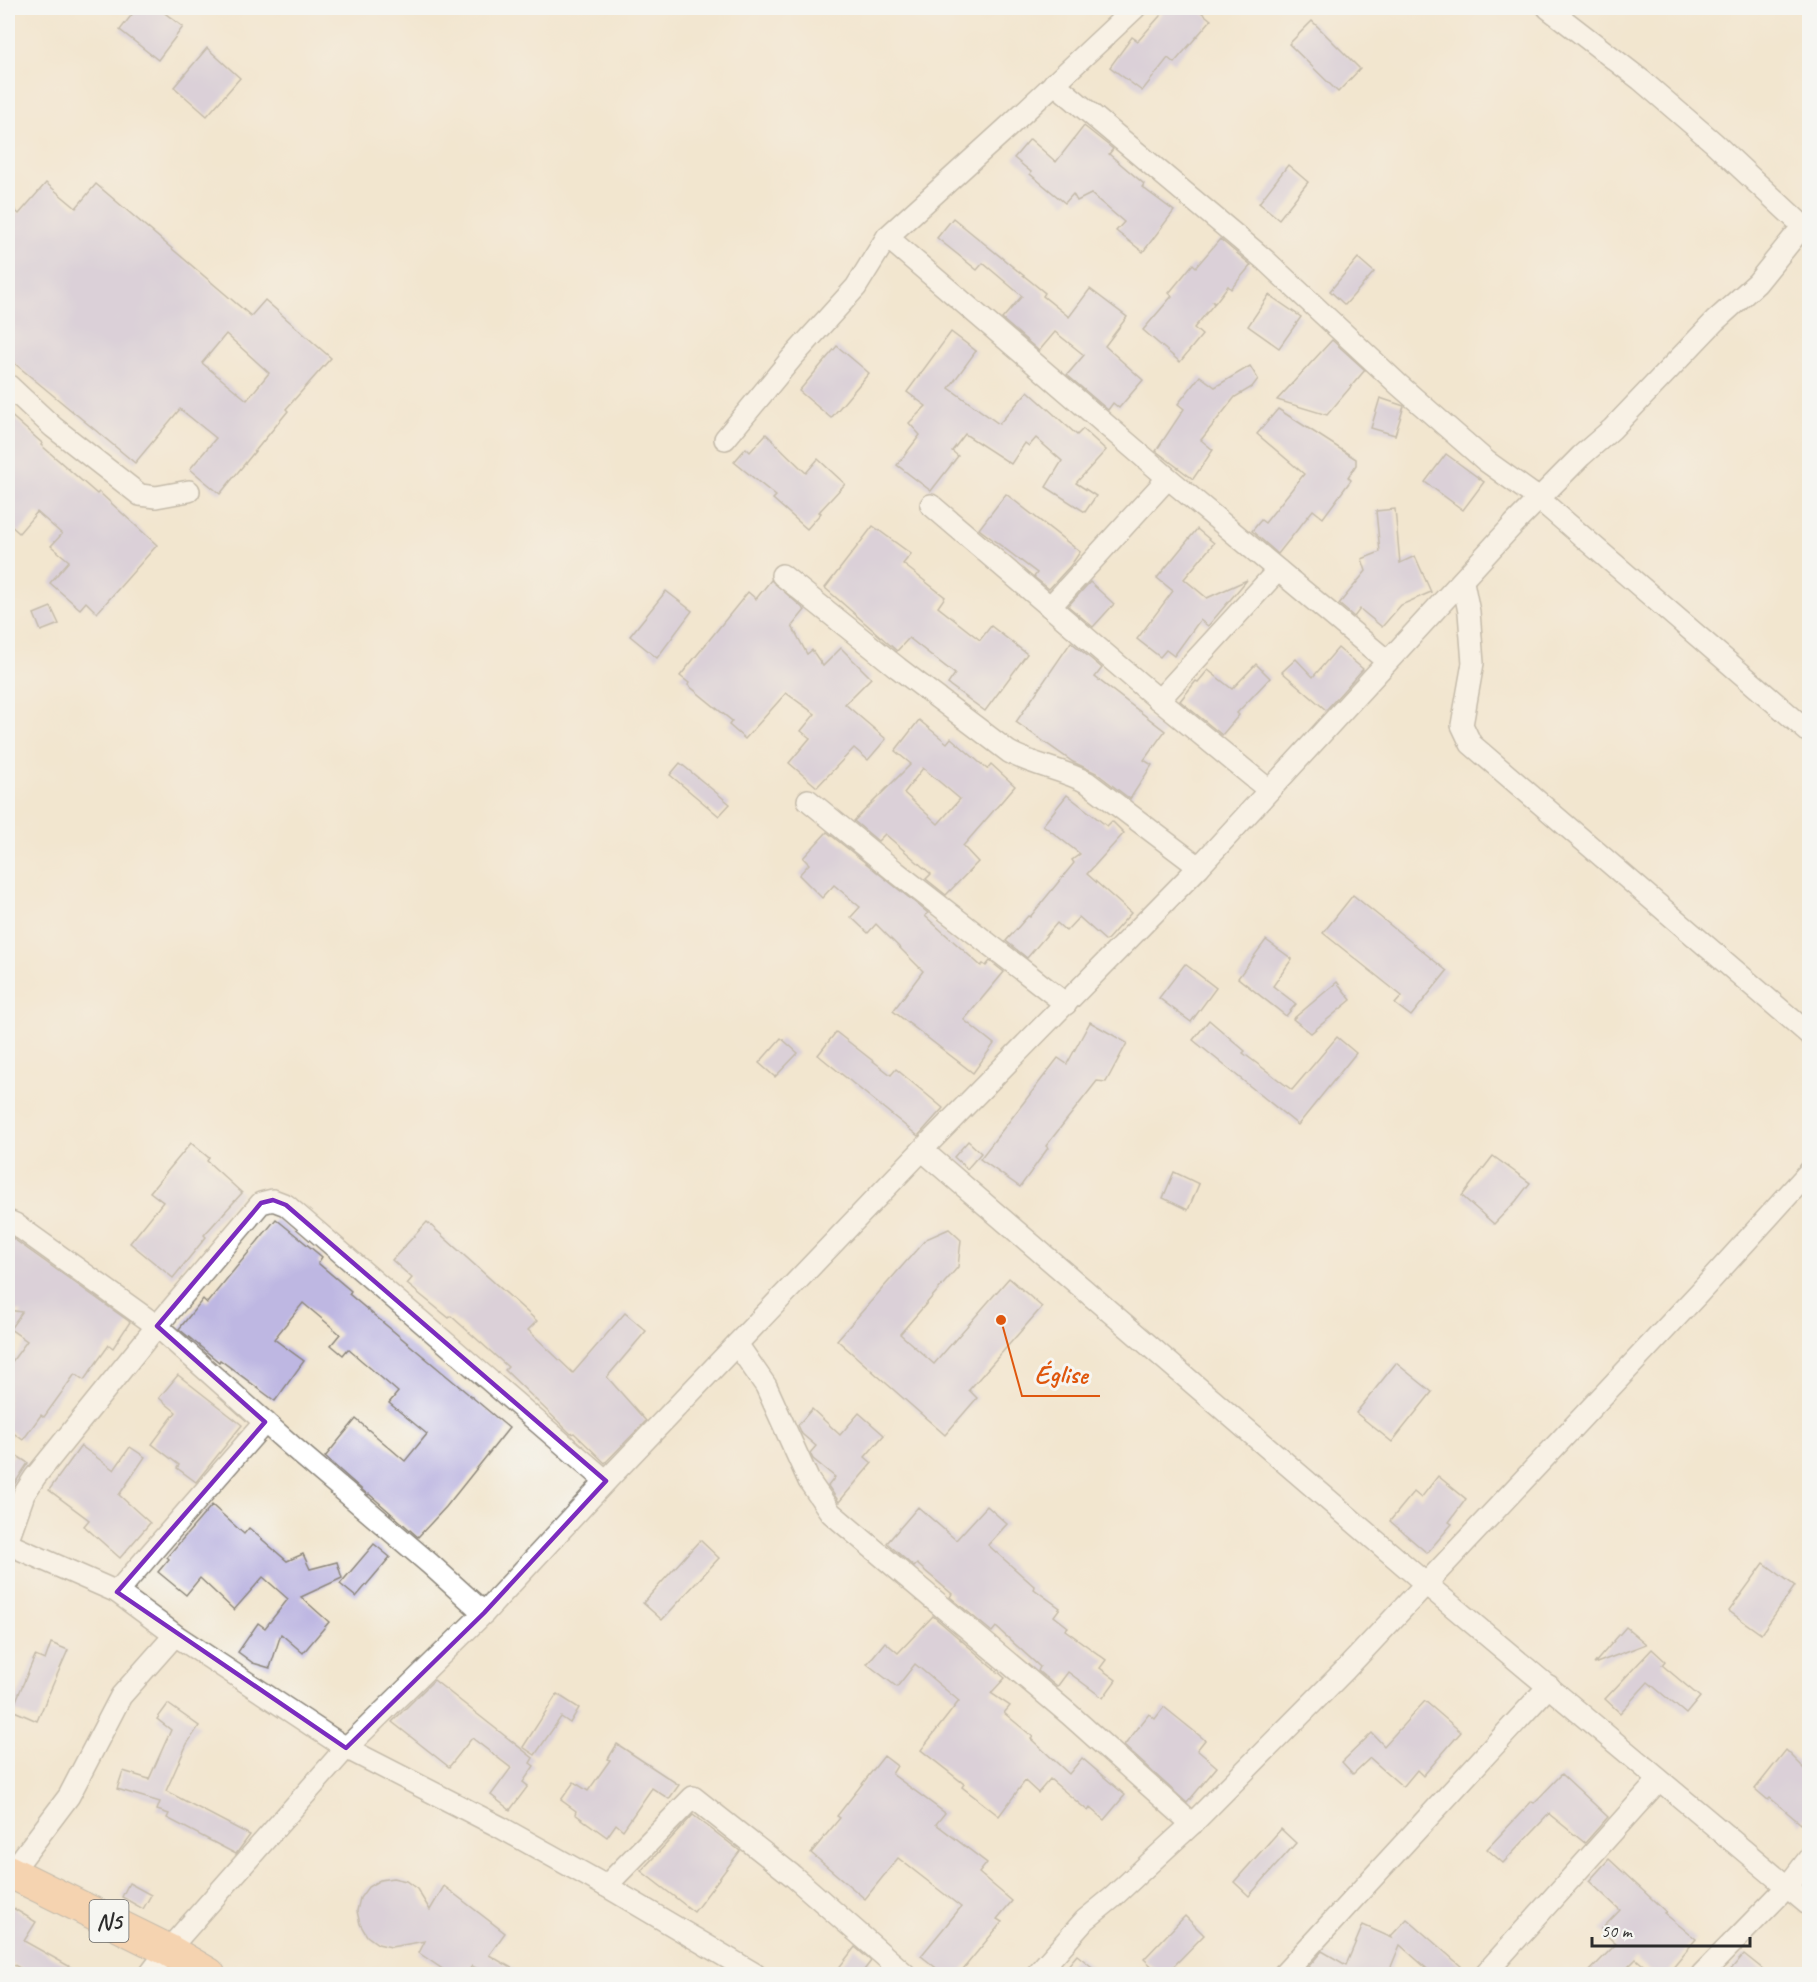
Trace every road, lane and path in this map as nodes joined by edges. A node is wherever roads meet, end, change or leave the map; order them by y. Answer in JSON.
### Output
{"nodes":[{"id":1,"x":1134,"y":8,"type":"edge"},
{"id":2,"x":1548,"y":8,"type":"edge"},
{"id":3,"x":1054,"y":83,"type":"junction"},
{"id":4,"x":887,"y":237,"type":"junction"},
{"id":5,"x":8,"y":385,"type":"edge"},
{"id":6,"x":725,"y":439,"type":"dead end"},
{"id":7,"x":1168,"y":478,"type":"junction"},
{"id":8,"x":189,"y":491,"type":"dead end"},
{"id":9,"x":1539,"y":499,"type":"junction"},
{"id":10,"x":931,"y":505,"type":"dead end"},
{"id":11,"x":1278,"y":570,"type":"junction"},
{"id":12,"x":782,"y":574,"type":"dead end"},
{"id":13,"x":1463,"y":582,"type":"junction"},
{"id":14,"x":1050,"y":607,"type":"junction"},
{"id":15,"x":1387,"y":661,"type":"junction"},
{"id":16,"x":1159,"y":700,"type":"junction"},
{"id":17,"x":1809,"y":733,"type":"edge"},
{"id":18,"x":1269,"y":790,"type":"junction"},
{"id":19,"x":808,"y":800,"type":"dead end"},
{"id":20,"x":1199,"y":867,"type":"junction"},
{"id":21,"x":1066,"y":1004,"type":"junction"},
{"id":22,"x":1809,"y":1035,"type":"edge"},
{"id":23,"x":922,"y":1150,"type":"junction"},
{"id":24,"x":1809,"y":1171,"type":"edge"},
{"id":25,"x":8,"y":1221,"type":"edge"},
{"id":26,"x":157,"y":1326,"type":"junction"},
{"id":27,"x":737,"y":1344,"type":"junction"},
{"id":28,"x":265,"y":1422,"type":"junction"},
{"id":29,"x":606,"y":1481,"type":"junction"},
{"id":30,"x":8,"y":1539,"type":"edge"},
{"id":31,"x":8,"y":1544,"type":"edge"},
{"id":32,"x":1426,"y":1584,"type":"junction"},
{"id":33,"x":117,"y":1592,"type":"junction"},
{"id":34,"x":484,"y":1613,"type":"junction"},
{"id":35,"x":175,"y":1635,"type":"junction"},
{"id":36,"x":1549,"y":1686,"type":"junction"},
{"id":37,"x":346,"y":1748,"type":"junction"},
{"id":38,"x":1659,"y":1780,"type":"junction"},
{"id":39,"x":1192,"y":1824,"type":"junction"},
{"id":40,"x":1809,"y":1857,"type":"edge"},
{"id":41,"x":9,"y":1872,"type":"edge"},
{"id":42,"x":606,"y":1886,"type":"junction"},
{"id":43,"x":1787,"y":1887,"type":"junction"},
{"id":44,"x":1809,"y":1906,"type":"edge"},
{"id":45,"x":159,"y":1962,"type":"edge"},
{"id":46,"x":209,"y":1974,"type":"edge"},
{"id":47,"x":755,"y":1974,"type":"edge"},
{"id":48,"x":905,"y":1974,"type":"edge"},
{"id":49,"x":1037,"y":1974,"type":"edge"},
{"id":50,"x":1284,"y":1974,"type":"edge"},
{"id":51,"x":1485,"y":1974,"type":"edge"},
{"id":52,"x":1702,"y":1974,"type":"edge"}],
"edges":[{"from":1,"to":3,"type":"street"},
{"from":2,"to":9,"type":"street"},
{"from":3,"to":4,"type":"street"},
{"from":3,"to":9,"type":"street"},
{"from":4,"to":6,"type":"street"},
{"from":4,"to":7,"type":"street"},
{"from":5,"to":8,"type":"street"},
{"from":7,"to":11,"type":"street"},
{"from":7,"to":14,"type":"street"},
{"from":9,"to":13,"type":"street"},
{"from":9,"to":17,"type":"street"},
{"from":10,"to":14,"type":"street"},
{"from":11,"to":15,"type":"street"},
{"from":11,"to":16,"type":"street"},
{"from":12,"to":20,"type":"street"},
{"from":13,"to":15,"type":"street"},
{"from":13,"to":22,"type":"street"},
{"from":14,"to":16,"type":"street"},
{"from":15,"to":18,"type":"street"},
{"from":16,"to":18,"type":"street"},
{"from":18,"to":20,"type":"street"},
{"from":19,"to":21,"type":"street"},
{"from":20,"to":21,"type":"street"},
{"from":21,"to":23,"type":"street"},
{"from":23,"to":27,"type":"street"},
{"from":23,"to":32,"type":"street"},
{"from":24,"to":32,"type":"street"},
{"from":25,"to":26,"type":"street"},
{"from":26,"to":28,"type":"street"},
{"from":26,"to":29,"type":"street"},
{"from":26,"to":30,"type":"street"},
{"from":27,"to":29,"type":"street"},
{"from":27,"to":39,"type":"street"},
{"from":28,"to":33,"type":"street"},
{"from":28,"to":34,"type":"street"},
{"from":29,"to":34,"type":"street"},
{"from":31,"to":33,"type":"street"},
{"from":32,"to":36,"type":"street"},
{"from":32,"to":39,"type":"street"},
{"from":33,"to":35,"type":"street"},
{"from":34,"to":37,"type":"street"},
{"from":35,"to":37,"type":"street"},
{"from":35,"to":41,"type":"street"},
{"from":36,"to":38,"type":"street"},
{"from":36,"to":50,"type":"street"},
{"from":37,"to":42,"type":"street"},
{"from":37,"to":45,"type":"street"},
{"from":38,"to":43,"type":"street"},
{"from":38,"to":51,"type":"street"},
{"from":39,"to":49,"type":"street"},
{"from":40,"to":43,"type":"street"},
{"from":41,"to":45,"type":"highway","number":"N5"},
{"from":42,"to":47,"type":"street"},
{"from":42,"to":48,"type":"street"},
{"from":43,"to":44,"type":"street"},
{"from":43,"to":52,"type":"street"},
{"from":45,"to":46,"type":"highway","number":"N5"}]}
